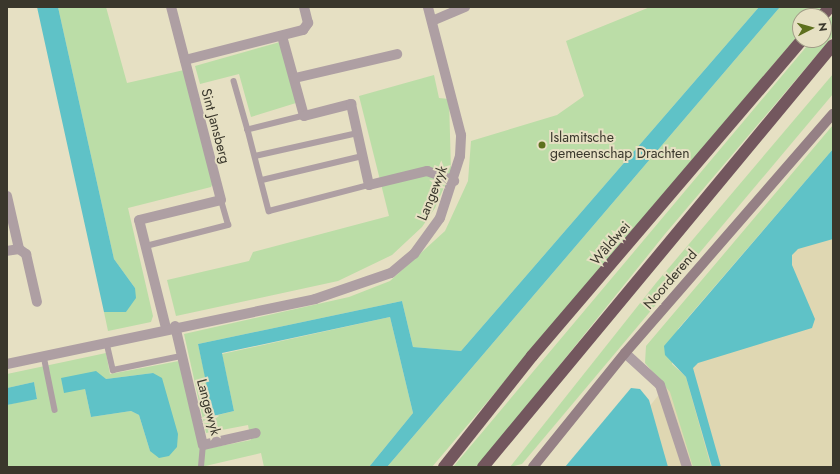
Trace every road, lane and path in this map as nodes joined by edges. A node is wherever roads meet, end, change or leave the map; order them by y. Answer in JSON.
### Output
{"nodes":[{"id":1,"x":171,"y":7,"type":"edge"},
{"id":2,"x":304,"y":7,"type":"edge"},
{"id":3,"x":428,"y":7,"type":"edge"},
{"id":4,"x":465,"y":7,"type":"edge"},
{"id":5,"x":432,"y":21,"type":"junction"},
{"id":6,"x":282,"y":36,"type":"junction"},
{"id":7,"x":833,"y":45,"type":"edge"},
{"id":8,"x":795,"y":48,"type":"edge"},
{"id":9,"x":397,"y":54,"type":"dead end"},
{"id":10,"x":185,"y":60,"type":"junction"},
{"id":11,"x":295,"y":78,"type":"junction"},
{"id":12,"x":234,"y":80,"type":"dead end"},
{"id":13,"x":833,"y":114,"type":"edge"},
{"id":14,"x":304,"y":116,"type":"junction"},
{"id":15,"x":248,"y":130,"type":"junction"},
{"id":16,"x":358,"y":133,"type":"junction"},
{"id":17,"x":255,"y":156,"type":"junction"},
{"id":18,"x":363,"y":156,"type":"junction"},
{"id":19,"x":262,"y":180,"type":"junction"},
{"id":20,"x":454,"y":181,"type":"junction"},
{"id":21,"x":370,"y":185,"type":"junction"},
{"id":22,"x":7,"y":196,"type":"edge"},
{"id":23,"x":221,"y":200,"type":"junction"},
{"id":24,"x":146,"y":246,"type":"junction"},
{"id":25,"x":19,"y":249,"type":"junction"},
{"id":26,"x":7,"y":251,"type":"edge"},
{"id":27,"x":37,"y":302,"type":"dead end"},
{"id":28,"x":170,"y":327,"type":"junction"},
{"id":29,"x":107,"y":343,"type":"junction"},
{"id":30,"x":625,"y":353,"type":"junction"},
{"id":31,"x":44,"y":356,"type":"junction"},
{"id":32,"x":181,"y":356,"type":"junction"},
{"id":33,"x":7,"y":364,"type":"edge"},
{"id":34,"x":55,"y":410,"type":"dead end"},
{"id":35,"x":256,"y":433,"type":"dead end"},
{"id":36,"x":203,"y":445,"type":"junction"},
{"id":37,"x":201,"y":467,"type":"edge"},
{"id":38,"x":444,"y":467,"type":"edge"},
{"id":39,"x":482,"y":467,"type":"edge"},
{"id":40,"x":533,"y":467,"type":"edge"},
{"id":41,"x":687,"y":467,"type":"edge"}],
"edges":[{"from":1,"to":10,"type":"street","name":"Sint Jansberg"},
{"from":2,"to":6,"type":"street"},
{"from":3,"to":5,"type":"street","name":"Langewyk"},
{"from":4,"to":5,"type":"street"},
{"from":5,"to":20,"type":"street","name":"Langewyk"},
{"from":6,"to":10,"type":"street"},
{"from":6,"to":11,"type":"street"},
{"from":7,"to":39,"type":"highway"},
{"from":8,"to":38,"type":"highway","name":"Wâldwei"},
{"from":9,"to":11,"type":"street"},
{"from":10,"to":23,"type":"street","name":"Sint Jansberg"},
{"from":11,"to":14,"type":"street"},
{"from":12,"to":15,"type":"lane"},
{"from":13,"to":30,"type":"street","name":"Noorderend"},
{"from":14,"to":15,"type":"lane"},
{"from":14,"to":16,"type":"street"},
{"from":15,"to":17,"type":"lane"},
{"from":16,"to":17,"type":"lane"},
{"from":16,"to":18,"type":"street"},
{"from":17,"to":19,"type":"lane"},
{"from":18,"to":19,"type":"lane"},
{"from":18,"to":21,"type":"street"},
{"from":19,"to":21,"type":"lane"},
{"from":20,"to":21,"type":"street"},
{"from":20,"to":28,"type":"street","name":"Langewyk"},
{"from":22,"to":25,"type":"street"},
{"from":23,"to":24,"type":"lane","name":"Sint Jansberg"},
{"from":23,"to":24,"type":"street"},
{"from":24,"to":28,"type":"street"},
{"from":25,"to":26,"type":"street"},
{"from":25,"to":27,"type":"street"},
{"from":28,"to":29,"type":"street","name":"Langewyk"},
{"from":28,"to":32,"type":"street","name":"Langewyk"},
{"from":29,"to":31,"type":"street","name":"Langewyk"},
{"from":29,"to":32,"type":"lane"},
{"from":30,"to":40,"type":"street","name":"Noorderend"},
{"from":30,"to":41,"type":"street"},
{"from":31,"to":33,"type":"street","name":"Langewyk"},
{"from":31,"to":34,"type":"lane"},
{"from":32,"to":36,"type":"street","name":"Langewyk"},
{"from":35,"to":36,"type":"street","name":"Langewyk"},
{"from":36,"to":37,"type":"lane"}]}
